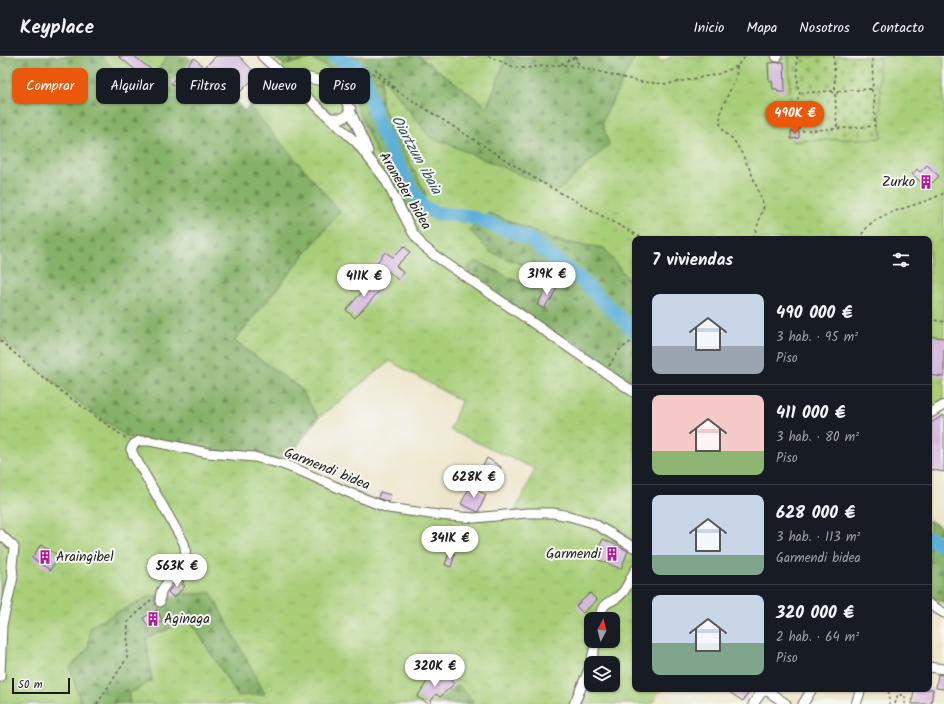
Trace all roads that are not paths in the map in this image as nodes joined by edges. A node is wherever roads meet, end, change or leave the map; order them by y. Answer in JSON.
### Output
{"nodes":[{"id":1,"x":262,"y":56,"type":"edge"},
{"id":2,"x":275,"y":68,"type":"edge"},
{"id":3,"x":311,"y":78,"type":"edge"},
{"id":4,"x":311,"y":100,"type":"edge"},
{"id":5,"x":351,"y":109,"type":"junction"},
{"id":6,"x":332,"y":118,"type":"junction"},
{"id":7,"x":373,"y":162,"type":"junction"},
{"id":8,"x":632,"y":391,"type":"edge"},
{"id":9,"x":944,"y":405,"type":"edge"},
{"id":10,"x":932,"y":412,"type":"edge"},
{"id":11,"x":0,"y":534,"type":"edge"},
{"id":12,"x":632,"y":546,"type":"edge"},
{"id":13,"x":632,"y":576,"type":"edge"},
{"id":14,"x":160,"y":602,"type":"dead end"},
{"id":15,"x":932,"y":606,"type":"edge"},
{"id":16,"x":600,"y":612,"type":"edge"},
{"id":17,"x":944,"y":613,"type":"edge"},
{"id":18,"x":932,"y":667,"type":"edge"},
{"id":19,"x":944,"y":669,"type":"edge"},
{"id":20,"x":0,"y":677,"type":"edge"},
{"id":21,"x":584,"y":680,"type":"edge"},
{"id":22,"x":762,"y":692,"type":"edge"},
{"id":23,"x":768,"y":692,"type":"edge"},
{"id":24,"x":810,"y":692,"type":"edge"},
{"id":25,"x":860,"y":692,"type":"edge"},
{"id":26,"x":574,"y":704,"type":"edge"},
{"id":27,"x":753,"y":704,"type":"edge"},
{"id":28,"x":786,"y":704,"type":"edge"},
{"id":29,"x":803,"y":704,"type":"edge"},
{"id":30,"x":856,"y":704,"type":"edge"}],
"edges":[{"from":1,"to":2,"type":"street","name":"Araneder bidea"},
{"from":3,"to":5,"type":"street"},
{"from":4,"to":6,"type":"street","name":"Araneder bidea"},
{"from":5,"to":6,"type":"street"},
{"from":5,"to":7,"type":"street"},
{"from":6,"to":7,"type":"street","name":"Araneder bidea"},
{"from":7,"to":8,"type":"street","name":"Araneder bidea"},
{"from":9,"to":10,"type":"street"},
{"from":11,"to":20,"type":"street"},
{"from":12,"to":14,"type":"street","name":"Garmendi bidea"},
{"from":13,"to":16,"type":"street"},
{"from":15,"to":17,"type":"street"},
{"from":18,"to":19,"type":"street"},
{"from":21,"to":26,"type":"street"},
{"from":22,"to":27,"type":"street"},
{"from":23,"to":28,"type":"street"},
{"from":24,"to":29,"type":"street"},
{"from":25,"to":30,"type":"street"}]}
